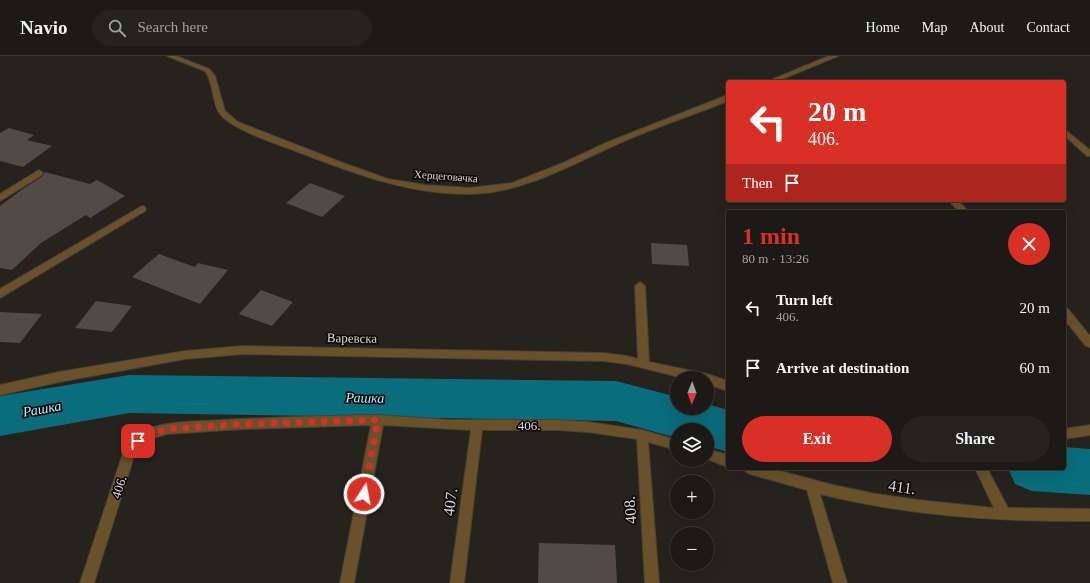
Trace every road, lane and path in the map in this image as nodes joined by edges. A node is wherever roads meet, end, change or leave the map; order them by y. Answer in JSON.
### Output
{"nodes":[{"id":1,"x":170,"y":56,"type":"edge"},
{"id":2,"x":835,"y":56,"type":"edge"},
{"id":3,"x":775,"y":80,"type":"edge"},
{"id":4,"x":726,"y":99,"type":"edge"},
{"id":5,"x":1066,"y":133,"type":"edge"},
{"id":6,"x":1090,"y":154,"type":"edge"},
{"id":7,"x":39,"y":173,"type":"dead end"},
{"id":8,"x":0,"y":198,"type":"edge"},
{"id":9,"x":954,"y":202,"type":"edge"},
{"id":10,"x":142,"y":209,"type":"dead end"},
{"id":11,"x":963,"y":210,"type":"edge"},
{"id":12,"x":640,"y":286,"type":"dead end"},
{"id":13,"x":0,"y":294,"type":"edge"},
{"id":14,"x":1066,"y":314,"type":"edge"},
{"id":15,"x":1090,"y":343,"type":"edge"},
{"id":16,"x":644,"y":365,"type":"junction"},
{"id":17,"x":671,"y":371,"type":"edge"},
{"id":18,"x":714,"y":381,"type":"edge"},
{"id":19,"x":726,"y":385,"type":"edge"},
{"id":20,"x":0,"y":390,"type":"edge"},
{"id":21,"x":378,"y":420,"type":"junction"},
{"id":22,"x":477,"y":425,"type":"junction"},
{"id":23,"x":1090,"y":430,"type":"edge"},
{"id":24,"x":1066,"y":434,"type":"edge"},
{"id":25,"x":642,"y":435,"type":"junction"},
{"id":26,"x":670,"y":443,"type":"edge"},
{"id":27,"x":714,"y":456,"type":"edge"},
{"id":28,"x":726,"y":460,"type":"edge"},
{"id":29,"x":757,"y":470,"type":"edge"},
{"id":30,"x":982,"y":470,"type":"edge"},
{"id":31,"x":812,"y":486,"type":"junction"},
{"id":32,"x":1005,"y":515,"type":"junction"},
{"id":33,"x":1090,"y":515,"type":"edge"},
{"id":34,"x":87,"y":583,"type":"edge"},
{"id":35,"x":347,"y":583,"type":"edge"},
{"id":36,"x":458,"y":583,"type":"edge"},
{"id":37,"x":652,"y":583,"type":"edge"},
{"id":38,"x":840,"y":583,"type":"edge"}],
"edges":[{"from":1,"to":4,"type":"street","name":"Херцеговачка"},
{"from":2,"to":3,"type":"street"},
{"from":5,"to":6,"type":"street"},
{"from":7,"to":8,"type":"street"},
{"from":9,"to":11,"type":"street"},
{"from":10,"to":13,"type":"street"},
{"from":12,"to":16,"type":"street"},
{"from":14,"to":15,"type":"street"},
{"from":16,"to":17,"type":"street","name":"Варевска"},
{"from":16,"to":20,"type":"street","name":"Варевска"},
{"from":18,"to":19,"type":"street"},
{"from":21,"to":22,"type":"street","name":"406."},
{"from":21,"to":34,"type":"street","name":"406."},
{"from":21,"to":35,"type":"street"},
{"from":22,"to":25,"type":"street","name":"406."},
{"from":22,"to":36,"type":"street","name":"407."},
{"from":23,"to":24,"type":"street"},
{"from":25,"to":26,"type":"street","name":"406."},
{"from":25,"to":37,"type":"street","name":"408."},
{"from":27,"to":28,"type":"street"},
{"from":29,"to":31,"type":"street"},
{"from":30,"to":32,"type":"street"},
{"from":31,"to":32,"type":"street","name":"411."},
{"from":31,"to":38,"type":"street"},
{"from":32,"to":33,"type":"street","name":"411."}]}
